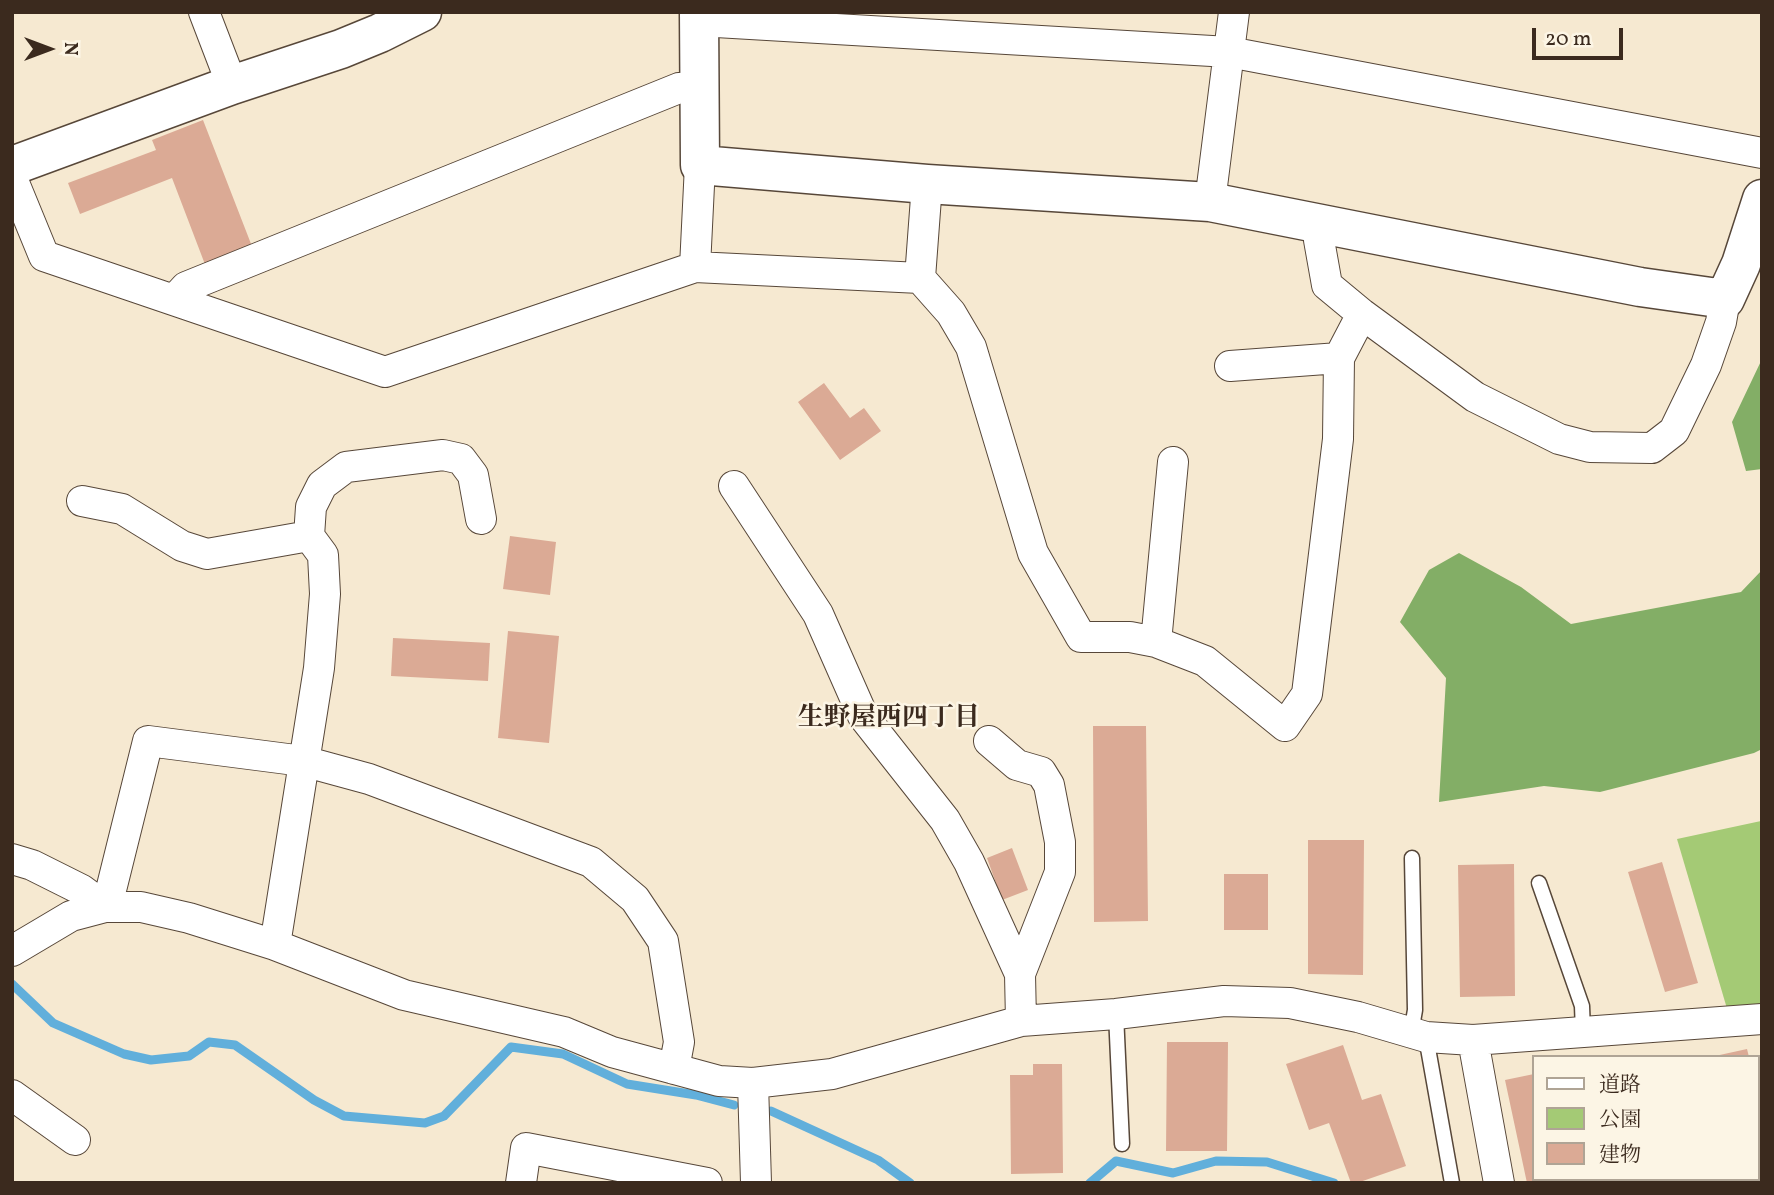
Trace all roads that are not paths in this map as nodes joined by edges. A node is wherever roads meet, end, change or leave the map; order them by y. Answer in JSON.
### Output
{"nodes":[{"id":1,"x":204,"y":12,"type":"edge"},
{"id":2,"x":422,"y":12,"type":"edge"},
{"id":3,"x":1234,"y":12,"type":"edge"},
{"id":4,"x":699,"y":17,"type":"edge"},
{"id":5,"x":376,"y":23,"type":"edge"},
{"id":6,"x":1229,"y":51,"type":"junction"},
{"id":7,"x":232,"y":85,"type":"junction"},
{"id":8,"x":700,"y":88,"type":"junction"},
{"id":9,"x":1762,"y":153,"type":"edge"},
{"id":10,"x":700,"y":165,"type":"junction"},
{"id":11,"x":12,"y":166,"type":"edge"},
{"id":12,"x":12,"y":178,"type":"edge"},
{"id":13,"x":927,"y":184,"type":"junction"},
{"id":14,"x":1762,"y":199,"type":"edge"},
{"id":15,"x":1210,"y":202,"type":"junction"},
{"id":16,"x":1321,"y":224,"type":"junction"},
{"id":17,"x":695,"y":267,"type":"junction"},
{"id":18,"x":920,"y":278,"type":"junction"},
{"id":19,"x":175,"y":299,"type":"junction"},
{"id":20,"x":1725,"y":299,"type":"junction"},
{"id":21,"x":1362,"y":314,"type":"junction"},
{"id":22,"x":1339,"y":358,"type":"junction"},
{"id":23,"x":1230,"y":366,"type":"dead end"},
{"id":24,"x":1173,"y":462,"type":"dead end"},
{"id":25,"x":734,"y":486,"type":"dead end"},
{"id":26,"x":82,"y":501,"type":"dead end"},
{"id":27,"x":481,"y":519,"type":"dead end"},
{"id":28,"x":309,"y":536,"type":"junction"},
{"id":29,"x":1156,"y":642,"type":"junction"},
{"id":30,"x":989,"y":741,"type":"dead end"},
{"id":31,"x":303,"y":761,"type":"junction"},
{"id":32,"x":1412,"y":858,"type":"dead end"},
{"id":33,"x":12,"y":859,"type":"edge"},
{"id":34,"x":1539,"y":883,"type":"dead end"},
{"id":35,"x":105,"y":906,"type":"junction"},
{"id":36,"x":275,"y":945,"type":"junction"},
{"id":37,"x":12,"y":951,"type":"edge"},
{"id":38,"x":1020,"y":974,"type":"junction"},
{"id":39,"x":1116,"y":1014,"type":"junction"},
{"id":40,"x":1762,"y":1019,"type":"edge"},
{"id":41,"x":1021,"y":1021,"type":"junction"},
{"id":42,"x":1583,"y":1032,"type":"junction"},
{"id":43,"x":1418,"y":1035,"type":"junction"},
{"id":44,"x":1473,"y":1040,"type":"junction"},
{"id":45,"x":674,"y":1069,"type":"junction"},
{"id":46,"x":753,"y":1083,"type":"junction"},
{"id":47,"x":12,"y":1095,"type":"edge"},
{"id":48,"x":75,"y":1140,"type":"dead end"},
{"id":49,"x":1122,"y":1144,"type":"dead end"},
{"id":50,"x":521,"y":1183,"type":"edge"},
{"id":51,"x":707,"y":1183,"type":"edge"},
{"id":52,"x":756,"y":1183,"type":"edge"},
{"id":53,"x":1452,"y":1183,"type":"edge"},
{"id":54,"x":1499,"y":1183,"type":"edge"}],
"edges":[{"from":1,"to":7,"type":"street"},
{"from":2,"to":5,"type":"street"},
{"from":3,"to":6,"type":"street"},
{"from":4,"to":6,"type":"street"},
{"from":4,"to":8,"type":"street"},
{"from":5,"to":7,"type":"street"},
{"from":6,"to":9,"type":"street"},
{"from":6,"to":15,"type":"street"},
{"from":7,"to":11,"type":"street"},
{"from":8,"to":10,"type":"street"},
{"from":8,"to":19,"type":"street"},
{"from":10,"to":13,"type":"street"},
{"from":10,"to":17,"type":"street"},
{"from":12,"to":19,"type":"street"},
{"from":13,"to":15,"type":"street"},
{"from":13,"to":18,"type":"street"},
{"from":14,"to":20,"type":"street"},
{"from":15,"to":16,"type":"street"},
{"from":16,"to":20,"type":"street"},
{"from":16,"to":21,"type":"street"},
{"from":17,"to":18,"type":"street"},
{"from":17,"to":19,"type":"street"},
{"from":18,"to":29,"type":"street"},
{"from":20,"to":21,"type":"street"},
{"from":21,"to":22,"type":"street"},
{"from":22,"to":23,"type":"street"},
{"from":22,"to":29,"type":"street"},
{"from":24,"to":29,"type":"street"},
{"from":25,"to":38,"type":"street"},
{"from":26,"to":28,"type":"street"},
{"from":27,"to":28,"type":"street"},
{"from":28,"to":31,"type":"street"},
{"from":30,"to":38,"type":"street"},
{"from":31,"to":35,"type":"street"},
{"from":31,"to":36,"type":"street"},
{"from":31,"to":45,"type":"street"},
{"from":32,"to":43,"type":"lane"},
{"from":33,"to":35,"type":"street"},
{"from":34,"to":42,"type":"lane"},
{"from":35,"to":36,"type":"street"},
{"from":35,"to":37,"type":"street"},
{"from":36,"to":45,"type":"street"},
{"from":38,"to":41,"type":"street"},
{"from":39,"to":41,"type":"street"},
{"from":39,"to":43,"type":"street"},
{"from":39,"to":49,"type":"lane"},
{"from":40,"to":42,"type":"street"},
{"from":41,"to":46,"type":"street"},
{"from":42,"to":44,"type":"street"},
{"from":43,"to":44,"type":"street"},
{"from":43,"to":53,"type":"lane"},
{"from":44,"to":54,"type":"street"},
{"from":45,"to":46,"type":"street"},
{"from":46,"to":52,"type":"street"},
{"from":47,"to":48,"type":"street"},
{"from":50,"to":51,"type":"street"}]}
